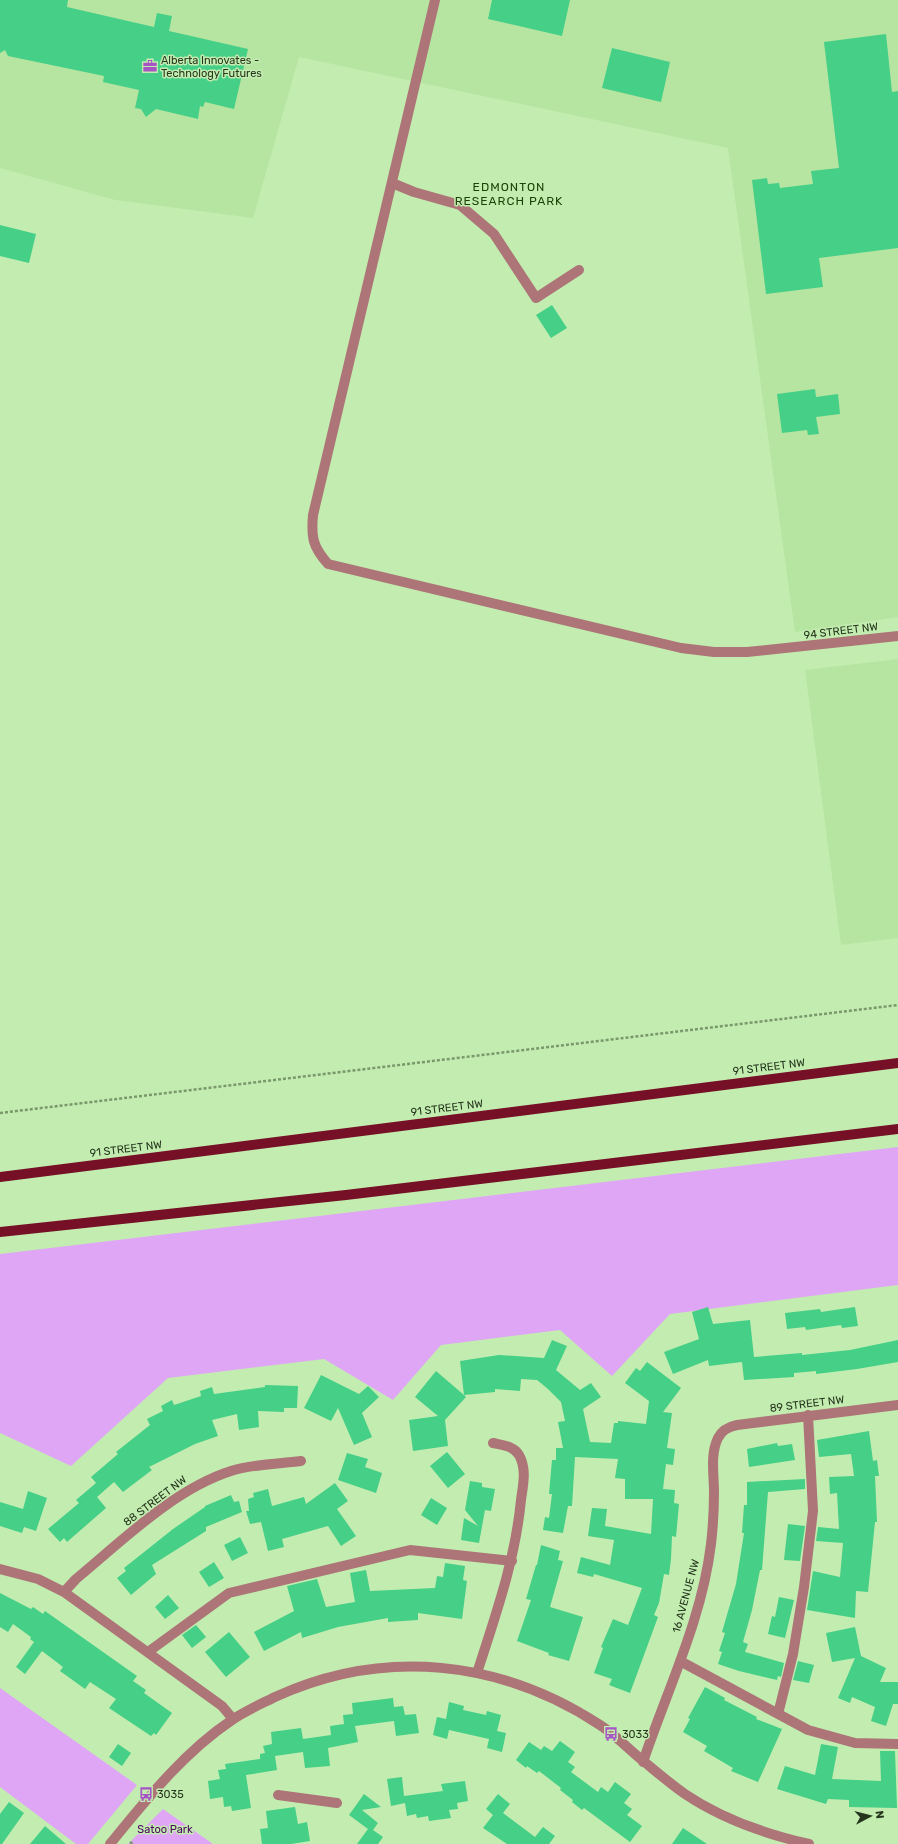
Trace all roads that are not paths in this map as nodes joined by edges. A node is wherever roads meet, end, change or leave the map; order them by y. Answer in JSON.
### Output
{"nodes":[{"id":1,"x":435,"y":0,"type":"edge"},
{"id":2,"x":392,"y":183,"type":"junction"},
{"id":3,"x":579,"y":270,"type":"dead end"},
{"id":4,"x":898,"y":636,"type":"edge"},
{"id":5,"x":898,"y":1063,"type":"edge"},
{"id":6,"x":898,"y":1128,"type":"edge"},
{"id":7,"x":0,"y":1177,"type":"edge"},
{"id":8,"x":0,"y":1232,"type":"edge"},
{"id":9,"x":897,"y":1405,"type":"edge"},
{"id":10,"x":808,"y":1415,"type":"junction"},
{"id":11,"x":898,"y":1416,"type":"edge"},
{"id":12,"x":722,"y":1432,"type":"joint"},
{"id":13,"x":493,"y":1443,"type":"dead end"},
{"id":14,"x":301,"y":1462,"type":"dead end"},
{"id":15,"x":512,"y":1561,"type":"junction"},
{"id":16,"x":0,"y":1569,"type":"edge"},
{"id":17,"x":64,"y":1592,"type":"junction"},
{"id":18,"x":148,"y":1652,"type":"junction"},
{"id":19,"x":680,"y":1661,"type":"junction"},
{"id":20,"x":477,"y":1673,"type":"junction"},
{"id":21,"x":778,"y":1714,"type":"junction"},
{"id":22,"x":233,"y":1719,"type":"junction"},
{"id":23,"x":898,"y":1744,"type":"edge"},
{"id":24,"x":643,"y":1762,"type":"junction"},
{"id":25,"x":278,"y":1795,"type":"dead end"},
{"id":26,"x":337,"y":1803,"type":"dead end"},
{"id":27,"x":110,"y":1844,"type":"edge"},
{"id":28,"x":809,"y":1844,"type":"edge"}],
"edges":[{"from":1,"to":2,"type":"street","name":"94 STREET NW"},
{"from":2,"to":3,"type":"street"},
{"from":2,"to":4,"type":"street","name":"94 STREET NW"},
{"from":5,"to":7,"type":"main road","name":"91 STREET NW"},
{"from":6,"to":8,"type":"main road"},
{"from":9,"to":10,"type":"street","name":"89 STREET NW"},
{"from":9,"to":11,"type":"street","name":"89 STREET NW"},
{"from":10,"to":12,"type":"street","name":"89 STREET NW"},
{"from":10,"to":21,"type":"street"},
{"from":12,"to":19,"type":"street","name":"16 AVENUE NW"},
{"from":13,"to":15,"type":"street"},
{"from":14,"to":17,"type":"street","name":"88 STREET NW"},
{"from":15,"to":18,"type":"street"},
{"from":15,"to":20,"type":"street"},
{"from":16,"to":17,"type":"street"},
{"from":17,"to":18,"type":"street"},
{"from":18,"to":22,"type":"street"},
{"from":19,"to":21,"type":"street"},
{"from":19,"to":24,"type":"street","name":"16 AVENUE NW"},
{"from":20,"to":22,"type":"street"},
{"from":20,"to":24,"type":"street"},
{"from":21,"to":23,"type":"street"},
{"from":22,"to":27,"type":"street"},
{"from":24,"to":28,"type":"street"},
{"from":25,"to":26,"type":"street"}]}
